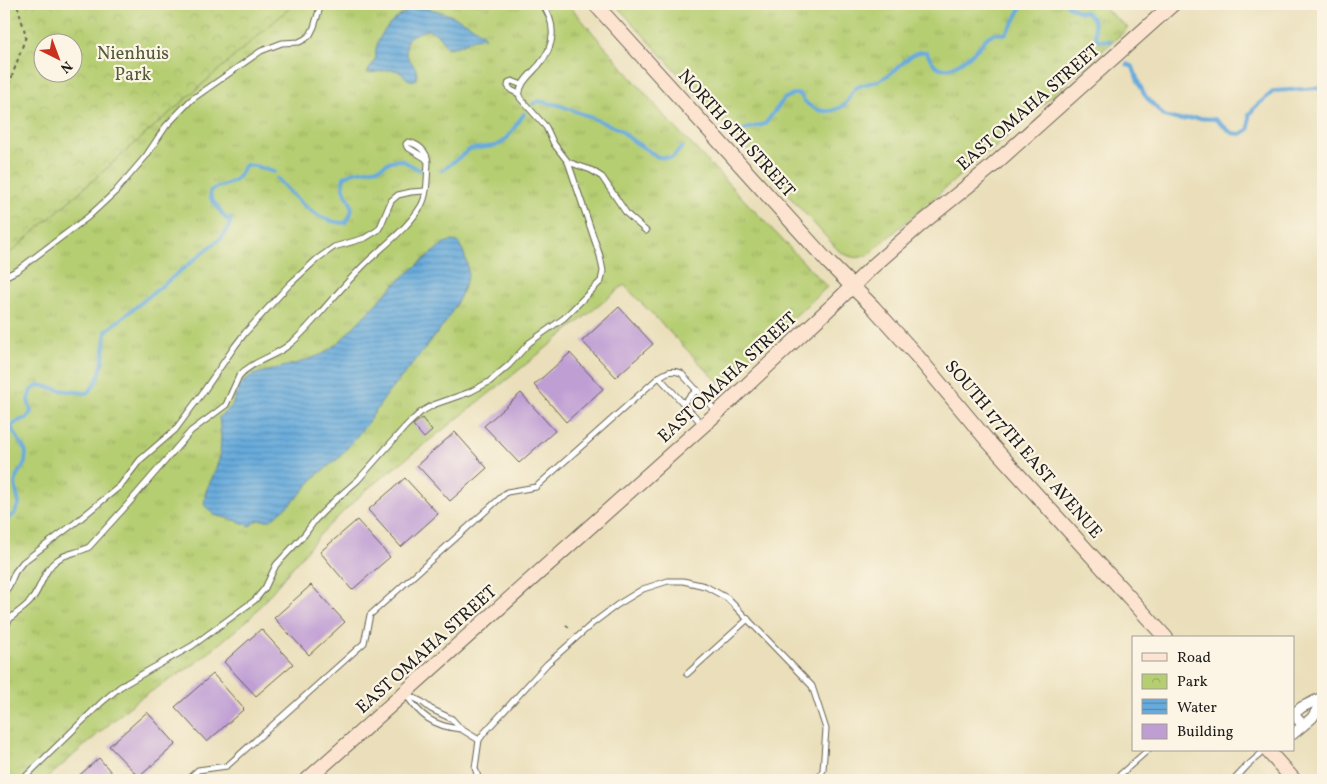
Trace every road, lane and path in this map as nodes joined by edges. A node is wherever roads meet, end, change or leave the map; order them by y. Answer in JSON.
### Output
{"nodes":[{"id":1,"x":17,"y":4,"type":"edge"},
{"id":2,"x":321,"y":4,"type":"edge"},
{"id":3,"x":542,"y":4,"type":"edge"},
{"id":4,"x":595,"y":4,"type":"edge"},
{"id":5,"x":1172,"y":4,"type":"edge"},
{"id":6,"x":522,"y":85,"type":"junction"},
{"id":7,"x":4,"y":92,"type":"edge"},
{"id":8,"x":519,"y":94,"type":"junction"},
{"id":9,"x":428,"y":162,"type":"dead end"},
{"id":10,"x":568,"y":162,"type":"junction"},
{"id":11,"x":425,"y":191,"type":"junction"},
{"id":12,"x":646,"y":231,"type":"dead end"},
{"id":13,"x":4,"y":277,"type":"edge"},
{"id":14,"x":853,"y":286,"type":"junction"},
{"id":15,"x":658,"y":377,"type":"junction"},
{"id":16,"x":697,"y":390,"type":"junction"},
{"id":17,"x":683,"y":403,"type":"junction"},
{"id":18,"x":717,"y":413,"type":"junction"},
{"id":19,"x":703,"y":425,"type":"junction"},
{"id":20,"x":4,"y":593,"type":"edge"},
{"id":21,"x":748,"y":619,"type":"junction"},
{"id":22,"x":4,"y":635,"type":"edge"},
{"id":23,"x":1164,"y":636,"type":"edge"},
{"id":24,"x":687,"y":674,"type":"dead end"},
{"id":25,"x":405,"y":693,"type":"junction"},
{"id":26,"x":1323,"y":699,"type":"edge"},
{"id":27,"x":1294,"y":713,"type":"edge"},
{"id":28,"x":1294,"y":715,"type":"edge"},
{"id":29,"x":1303,"y":725,"type":"junction"},
{"id":30,"x":461,"y":730,"type":"junction"},
{"id":31,"x":1294,"y":733,"type":"edge"},
{"id":32,"x":479,"y":740,"type":"junction"},
{"id":33,"x":1146,"y":752,"type":"edge"},
{"id":34,"x":1264,"y":752,"type":"edge"},
{"id":35,"x":1268,"y":752,"type":"edge"},
{"id":36,"x":22,"y":780,"type":"edge"},
{"id":37,"x":187,"y":780,"type":"edge"},
{"id":38,"x":307,"y":780,"type":"edge"},
{"id":39,"x":479,"y":780,"type":"edge"},
{"id":40,"x":818,"y":780,"type":"edge"},
{"id":41,"x":1114,"y":780,"type":"edge"},
{"id":42,"x":1234,"y":780,"type":"edge"},
{"id":43,"x":1294,"y":780,"type":"edge"}],
"edges":[{"from":1,"to":7,"type":"path"},
{"from":2,"to":13,"type":"lane"},
{"from":3,"to":6,"type":"lane"},
{"from":4,"to":14,"type":"street","name":"NORTH 9TH STREET"},
{"from":5,"to":14,"type":"street","name":"EAST OMAHA STREET"},
{"from":6,"to":8,"type":"lane"},
{"from":6,"to":8,"type":"lane"},
{"from":8,"to":10,"type":"lane"},
{"from":9,"to":11,"type":"lane"},
{"from":10,"to":12,"type":"lane"},
{"from":10,"to":36,"type":"lane"},
{"from":11,"to":20,"type":"lane"},
{"from":11,"to":22,"type":"lane"},
{"from":14,"to":18,"type":"street","name":"EAST OMAHA STREET"},
{"from":14,"to":23,"type":"street","name":"SOUTH 177TH EAST AVENUE"},
{"from":15,"to":16,"type":"lane"},
{"from":15,"to":17,"type":"lane"},
{"from":15,"to":37,"type":"lane"},
{"from":16,"to":17,"type":"lane"},
{"from":16,"to":18,"type":"lane"},
{"from":17,"to":19,"type":"lane"},
{"from":18,"to":19,"type":"street","name":"EAST OMAHA STREET"},
{"from":19,"to":25,"type":"street","name":"EAST OMAHA STREET"},
{"from":21,"to":24,"type":"lane"},
{"from":21,"to":32,"type":"lane"},
{"from":21,"to":40,"type":"lane"},
{"from":25,"to":30,"type":"lane"},
{"from":25,"to":30,"type":"lane"},
{"from":25,"to":38,"type":"street","name":"EAST OMAHA STREET"},
{"from":26,"to":27,"type":"street"},
{"from":26,"to":29,"type":"street"},
{"from":28,"to":29,"type":"street"},
{"from":29,"to":31,"type":"street"},
{"from":30,"to":32,"type":"lane"},
{"from":32,"to":39,"type":"lane"},
{"from":33,"to":41,"type":"lane"},
{"from":34,"to":42,"type":"lane"},
{"from":35,"to":43,"type":"street"}]}
